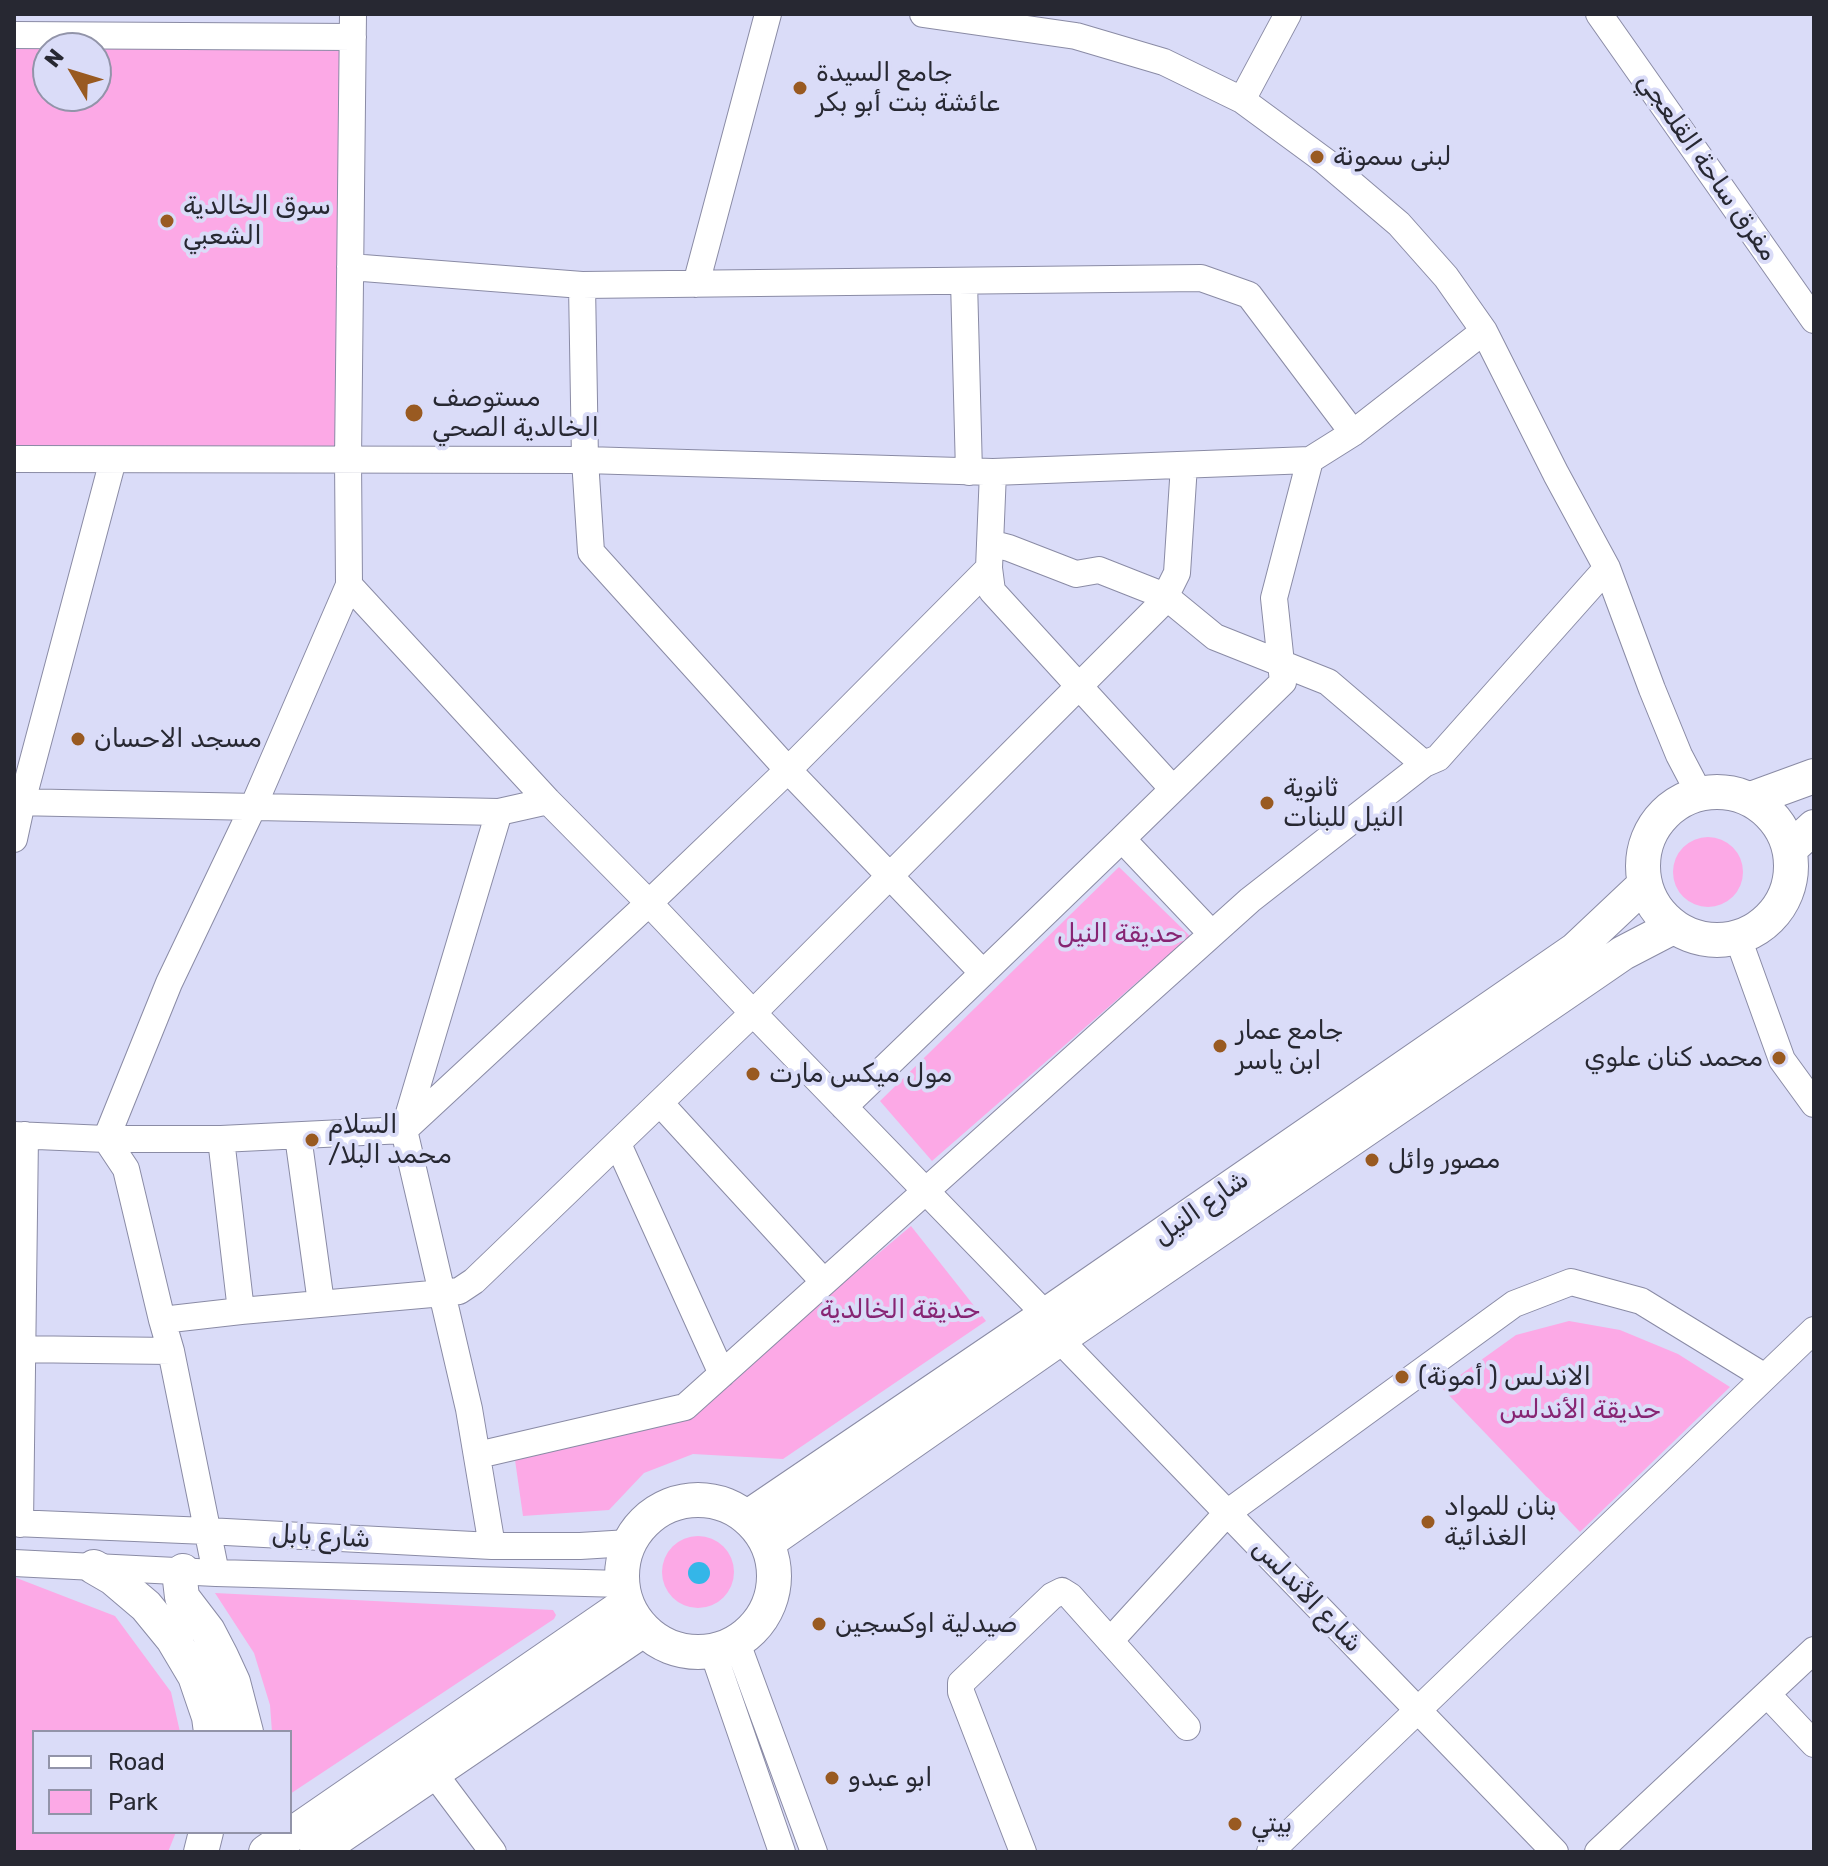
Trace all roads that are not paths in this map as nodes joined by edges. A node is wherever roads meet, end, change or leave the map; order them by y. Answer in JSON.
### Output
{"nodes":[{"id":1,"x":768,"y":14,"type":"edge"},
{"id":2,"x":923,"y":14,"type":"edge"},
{"id":3,"x":1288,"y":14,"type":"edge"},
{"id":4,"x":1599,"y":14,"type":"edge"},
{"id":5,"x":353,"y":25,"type":"edge"},
{"id":6,"x":14,"y":35,"type":"edge"},
{"id":7,"x":1242,"y":100,"type":"junction"},
{"id":8,"x":350,"y":267,"type":"junction"},
{"id":9,"x":964,"y":281,"type":"junction"},
{"id":10,"x":696,"y":284,"type":"junction"},
{"id":11,"x":582,"y":285,"type":"junction"},
{"id":12,"x":1814,"y":320,"type":"edge"},
{"id":13,"x":1484,"y":331,"type":"junction"},
{"id":14,"x":1353,"y":433,"type":"junction"},
{"id":15,"x":14,"y":459,"type":"edge"},
{"id":16,"x":348,"y":459,"type":"junction"},
{"id":17,"x":113,"y":460,"type":"junction"},
{"id":18,"x":585,"y":460,"type":"junction"},
{"id":19,"x":1310,"y":460,"type":"junction"},
{"id":20,"x":1184,"y":465,"type":"junction"},
{"id":21,"x":981,"y":472,"type":"junction"},
{"id":22,"x":990,"y":555,"type":"junction"},
{"id":23,"x":1607,"y":568,"type":"junction"},
{"id":24,"x":349,"y":585,"type":"junction"},
{"id":25,"x":1165,"y":596,"type":"junction"},
{"id":26,"x":1281,"y":663,"type":"junction"},
{"id":27,"x":1078,"y":686,"type":"junction"},
{"id":28,"x":1424,"y":764,"type":"junction"},
{"id":29,"x":788,"y":770,"type":"junction"},
{"id":30,"x":1814,"y":776,"type":"edge"},
{"id":31,"x":1173,"y":789,"type":"junction"},
{"id":32,"x":1699,"y":793,"type":"junction"},
{"id":33,"x":1751,"y":799,"type":"junction"},
{"id":34,"x":548,"y":801,"type":"junction"},
{"id":35,"x":18,"y":802,"type":"edge"},
{"id":36,"x":253,"y":807,"type":"junction"},
{"id":37,"x":499,"y":812,"type":"junction"},
{"id":38,"x":1802,"y":838,"type":"edge"},
{"id":39,"x":14,"y":839,"type":"edge"},
{"id":40,"x":1122,"y":839,"type":"junction"},
{"id":41,"x":890,"y":876,"type":"junction"},
{"id":42,"x":1644,"y":885,"type":"junction"},
{"id":43,"x":649,"y":903,"type":"junction"},
{"id":44,"x":1673,"y":927,"type":"junction"},
{"id":45,"x":1212,"y":934,"type":"junction"},
{"id":46,"x":1738,"y":938,"type":"junction"},
{"id":47,"x":983,"y":973,"type":"junction"},
{"id":48,"x":753,"y":1013,"type":"junction"},
{"id":49,"x":660,"y":1103,"type":"junction"},
{"id":50,"x":1814,"y":1104,"type":"edge"},
{"id":51,"x":844,"y":1107,"type":"junction"},
{"id":52,"x":404,"y":1130,"type":"junction"},
{"id":53,"x":19,"y":1135,"type":"edge"},
{"id":54,"x":298,"y":1136,"type":"junction"},
{"id":55,"x":106,"y":1139,"type":"junction"},
{"id":56,"x":221,"y":1139,"type":"junction"},
{"id":57,"x":618,"y":1144,"type":"junction"},
{"id":58,"x":925,"y":1191,"type":"junction"},
{"id":59,"x":19,"y":1270,"type":"edge"},
{"id":60,"x":824,"y":1282,"type":"junction"},
{"id":61,"x":443,"y":1293,"type":"junction"},
{"id":62,"x":321,"y":1303,"type":"junction"},
{"id":63,"x":241,"y":1311,"type":"junction"},
{"id":64,"x":162,"y":1320,"type":"junction"},
{"id":65,"x":1052,"y":1327,"type":"junction"},
{"id":66,"x":1814,"y":1330,"type":"edge"},
{"id":67,"x":18,"y":1349,"type":"edge"},
{"id":68,"x":171,"y":1351,"type":"junction"},
{"id":69,"x":722,"y":1374,"type":"junction"},
{"id":70,"x":1765,"y":1377,"type":"junction"},
{"id":71,"x":478,"y":1455,"type":"junction"},
{"id":72,"x":1227,"y":1513,"type":"junction"},
{"id":73,"x":17,"y":1523,"type":"edge"},
{"id":74,"x":758,"y":1530,"type":"junction"},
{"id":75,"x":207,"y":1531,"type":"junction"},
{"id":76,"x":629,"y":1543,"type":"junction"},
{"id":77,"x":492,"y":1546,"type":"junction"},
{"id":78,"x":14,"y":1563,"type":"edge"},
{"id":79,"x":94,"y":1567,"type":"junction"},
{"id":80,"x":200,"y":1572,"type":"junction"},
{"id":81,"x":630,"y":1606,"type":"junction"},
{"id":82,"x":1110,"y":1641,"type":"junction"},
{"id":83,"x":725,"y":1648,"type":"junction"},
{"id":84,"x":1814,"y":1650,"type":"edge"},
{"id":85,"x":1767,"y":1694,"type":"junction"},
{"id":86,"x":1418,"y":1710,"type":"junction"},
{"id":87,"x":1187,"y":1727,"type":"dead end"},
{"id":88,"x":211,"y":1730,"type":"edge"},
{"id":89,"x":245,"y":1730,"type":"edge"},
{"id":90,"x":1814,"y":1744,"type":"edge"},
{"id":91,"x":433,"y":1772,"type":"junction"},
{"id":92,"x":286,"y":1844,"type":"edge"},
{"id":93,"x":493,"y":1852,"type":"edge"},
{"id":94,"x":782,"y":1852,"type":"edge"},
{"id":95,"x":814,"y":1852,"type":"edge"},
{"id":96,"x":1023,"y":1852,"type":"edge"},
{"id":97,"x":1270,"y":1852,"type":"edge"},
{"id":98,"x":1555,"y":1852,"type":"edge"},
{"id":99,"x":1598,"y":1852,"type":"edge"}],
"edges":[{"from":1,"to":10,"type":"street"},
{"from":2,"to":7,"type":"street"},
{"from":3,"to":7,"type":"street"},
{"from":4,"to":12,"type":"street","name":"مفرق ساحة القلعجي"},
{"from":5,"to":6,"type":"street"},
{"from":5,"to":8,"type":"street"},
{"from":7,"to":13,"type":"street"},
{"from":8,"to":11,"type":"street"},
{"from":8,"to":16,"type":"street"},
{"from":9,"to":10,"type":"street"},
{"from":9,"to":14,"type":"street"},
{"from":9,"to":21,"type":"street"},
{"from":10,"to":11,"type":"street"},
{"from":11,"to":18,"type":"street"},
{"from":13,"to":14,"type":"street"},
{"from":13,"to":23,"type":"street"},
{"from":14,"to":19,"type":"street"},
{"from":15,"to":17,"type":"street"},
{"from":16,"to":17,"type":"street"},
{"from":16,"to":18,"type":"street"},
{"from":16,"to":24,"type":"street"},
{"from":17,"to":35,"type":"street"},
{"from":18,"to":21,"type":"street"},
{"from":18,"to":29,"type":"street"},
{"from":19,"to":20,"type":"street"},
{"from":19,"to":26,"type":"street"},
{"from":20,"to":21,"type":"street"},
{"from":20,"to":25,"type":"street"},
{"from":21,"to":22,"type":"street"},
{"from":22,"to":25,"type":"street"},
{"from":22,"to":27,"type":"street"},
{"from":22,"to":29,"type":"street"},
{"from":23,"to":28,"type":"street"},
{"from":23,"to":32,"type":"street"},
{"from":24,"to":34,"type":"street","name":"شارع الأندلس"},
{"from":24,"to":36,"type":"street"},
{"from":25,"to":26,"type":"street"},
{"from":25,"to":27,"type":"street"},
{"from":26,"to":28,"type":"street"},
{"from":26,"to":31,"type":"street"},
{"from":27,"to":31,"type":"street"},
{"from":27,"to":41,"type":"street"},
{"from":28,"to":45,"type":"street"},
{"from":29,"to":41,"type":"street"},
{"from":29,"to":43,"type":"street"},
{"from":30,"to":33,"type":"main road"},
{"from":31,"to":40,"type":"street"},
{"from":32,"to":33,"type":"main road"},
{"from":32,"to":42,"type":"main road"},
{"from":33,"to":38,"type":"main road"},
{"from":34,"to":37,"type":"street"},
{"from":34,"to":43,"type":"street","name":"شارع الأندلس"},
{"from":35,"to":36,"type":"street"},
{"from":35,"to":39,"type":"street"},
{"from":36,"to":37,"type":"street"},
{"from":36,"to":55,"type":"street"},
{"from":37,"to":52,"type":"street"},
{"from":38,"to":46,"type":"main road"},
{"from":40,"to":45,"type":"street"},
{"from":40,"to":47,"type":"street"},
{"from":41,"to":47,"type":"street"},
{"from":41,"to":48,"type":"street"},
{"from":42,"to":44,"type":"main road"},
{"from":42,"to":65,"type":"main road","name":"شارع النيل"},
{"from":43,"to":48,"type":"street","name":"شارع الأندلس"},
{"from":43,"to":52,"type":"street"},
{"from":44,"to":46,"type":"main road"},
{"from":44,"to":65,"type":"main road","name":"شارع النيل"},
{"from":45,"to":58,"type":"street"},
{"from":46,"to":50,"type":"street"},
{"from":47,"to":51,"type":"street"},
{"from":48,"to":49,"type":"street"},
{"from":48,"to":51,"type":"street","name":"شارع الأندلس"},
{"from":49,"to":57,"type":"street"},
{"from":49,"to":60,"type":"street"},
{"from":51,"to":58,"type":"street","name":"شارع الأندلس"},
{"from":52,"to":54,"type":"street"},
{"from":52,"to":61,"type":"street"},
{"from":53,"to":55,"type":"street"},
{"from":53,"to":59,"type":"street"},
{"from":54,"to":56,"type":"street"},
{"from":54,"to":62,"type":"street"},
{"from":55,"to":56,"type":"street"},
{"from":55,"to":64,"type":"street"},
{"from":56,"to":63,"type":"street"},
{"from":57,"to":61,"type":"street"},
{"from":57,"to":69,"type":"street"},
{"from":58,"to":60,"type":"street"},
{"from":58,"to":65,"type":"street","name":"شارع الأندلس"},
{"from":59,"to":67,"type":"street"},
{"from":60,"to":69,"type":"street"},
{"from":61,"to":62,"type":"street"},
{"from":61,"to":71,"type":"street"},
{"from":62,"to":63,"type":"street"},
{"from":63,"to":64,"type":"street"},
{"from":64,"to":68,"type":"street"},
{"from":65,"to":72,"type":"street","name":"شارع الأندلس"},
{"from":65,"to":74,"type":"main road","name":"شارع النيل"},
{"from":66,"to":70,"type":"street"},
{"from":67,"to":68,"type":"street"},
{"from":67,"to":73,"type":"street"},
{"from":68,"to":75,"type":"street"},
{"from":69,"to":71,"type":"street"},
{"from":70,"to":72,"type":"street"},
{"from":70,"to":86,"type":"street"},
{"from":71,"to":77,"type":"street"},
{"from":72,"to":82,"type":"street"},
{"from":72,"to":86,"type":"street","name":"شارع الأندلس"},
{"from":73,"to":75,"type":"street","name":"شارع بابل"},
{"from":74,"to":76,"type":"main road"},
{"from":74,"to":83,"type":"main road"},
{"from":75,"to":77,"type":"street","name":"شارع بابل"},
{"from":75,"to":80,"type":"street"},
{"from":76,"to":77,"type":"street","name":"شارع بابل"},
{"from":76,"to":81,"type":"main road"},
{"from":78,"to":79,"type":"street"},
{"from":79,"to":80,"type":"street"},
{"from":79,"to":88,"type":"main road"},
{"from":80,"to":81,"type":"street"},
{"from":80,"to":89,"type":"main road"},
{"from":81,"to":83,"type":"main road"},
{"from":81,"to":91,"type":"main road"},
{"from":81,"to":92,"type":"main road"},
{"from":82,"to":87,"type":"street"},
{"from":82,"to":96,"type":"street"},
{"from":83,"to":94,"type":"street"},
{"from":83,"to":95,"type":"street"},
{"from":84,"to":85,"type":"street"},
{"from":85,"to":90,"type":"street"},
{"from":85,"to":99,"type":"street"},
{"from":86,"to":97,"type":"street"},
{"from":86,"to":98,"type":"street","name":"شارع الأندلس"},
{"from":91,"to":92,"type":"main road"},
{"from":91,"to":93,"type":"street"}]}
